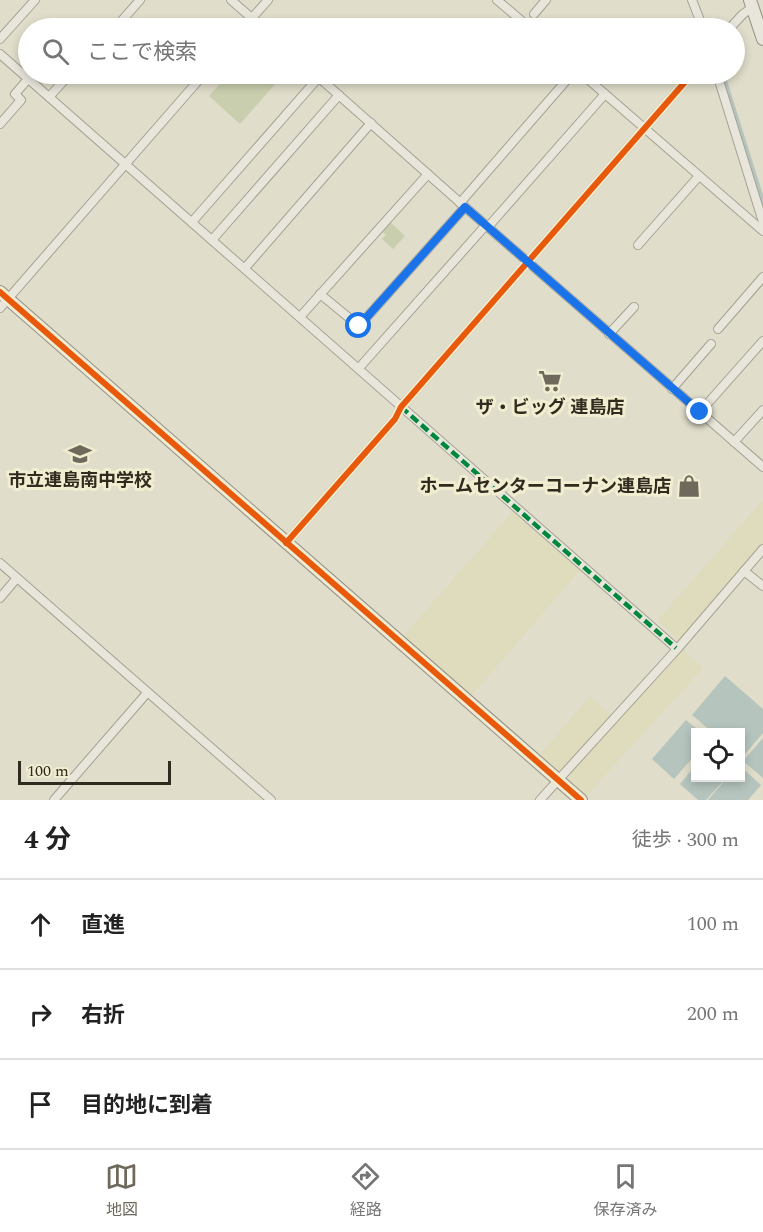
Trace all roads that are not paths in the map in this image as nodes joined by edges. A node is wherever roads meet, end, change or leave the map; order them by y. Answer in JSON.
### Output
{"nodes":[{"id":1,"x":35,"y":0,"type":"edge"},
{"id":2,"x":140,"y":0,"type":"edge"},
{"id":3,"x":231,"y":0,"type":"edge"},
{"id":4,"x":268,"y":0,"type":"edge"},
{"id":5,"x":497,"y":0,"type":"edge"},
{"id":6,"x":546,"y":0,"type":"edge"},
{"id":7,"x":692,"y":0,"type":"edge"},
{"id":8,"x":752,"y":4,"type":"edge"},
{"id":9,"x":534,"y":14,"type":"dead end"},
{"id":10,"x":19,"y":18,"type":"edge"},
{"id":11,"x":124,"y":18,"type":"edge"},
{"id":12,"x":251,"y":18,"type":"edge"},
{"id":13,"x":253,"y":18,"type":"edge"},
{"id":14,"x":518,"y":18,"type":"edge"},
{"id":15,"x":699,"y":18,"type":"edge"},
{"id":16,"x":739,"y":18,"type":"edge"},
{"id":17,"x":18,"y":19,"type":"edge"},
{"id":18,"x":0,"y":39,"type":"edge"},
{"id":19,"x":763,"y":39,"type":"edge"},
{"id":20,"x":0,"y":54,"type":"edge"},
{"id":21,"x":18,"y":70,"type":"edge"},
{"id":22,"x":24,"y":84,"type":"edge"},
{"id":23,"x":34,"y":84,"type":"edge"},
{"id":24,"x":61,"y":84,"type":"edge"},
{"id":25,"x":195,"y":84,"type":"edge"},
{"id":26,"x":309,"y":84,"type":"edge"},
{"id":27,"x":327,"y":84,"type":"edge"},
{"id":28,"x":564,"y":84,"type":"edge"},
{"id":29,"x":594,"y":84,"type":"edge"},
{"id":30,"x":683,"y":84,"type":"edge"},
{"id":31,"x":720,"y":84,"type":"edge"},
{"id":32,"x":605,"y":94,"type":"junction"},
{"id":33,"x":339,"y":95,"type":"junction"},
{"id":34,"x":49,"y":97,"type":"junction"},
{"id":35,"x":371,"y":123,"type":"junction"},
{"id":36,"x":0,"y":124,"type":"edge"},
{"id":37,"x":644,"y":128,"type":"junction"},
{"id":38,"x":125,"y":164,"type":"junction"},
{"id":39,"x":428,"y":174,"type":"junction"},
{"id":40,"x":699,"y":176,"type":"junction"},
{"id":41,"x":463,"y":205,"type":"junction"},
{"id":42,"x":192,"y":222,"type":"junction"},
{"id":43,"x":763,"y":222,"type":"edge"},
{"id":44,"x":487,"y":226,"type":"junction"},
{"id":45,"x":763,"y":231,"type":"edge"},
{"id":46,"x":212,"y":240,"type":"junction"},
{"id":47,"x":638,"y":245,"type":"dead end"},
{"id":48,"x":527,"y":261,"type":"junction"},
{"id":49,"x":245,"y":268,"type":"junction"},
{"id":50,"x":763,"y":278,"type":"edge"},
{"id":51,"x":320,"y":294,"type":"junction"},
{"id":52,"x":3,"y":300,"type":"edge"},
{"id":53,"x":634,"y":307,"type":"dead end"},
{"id":54,"x":300,"y":316,"type":"junction"},
{"id":55,"x":718,"y":329,"type":"dead end"},
{"id":56,"x":609,"y":334,"type":"junction"},
{"id":57,"x":763,"y":340,"type":"edge"},
{"id":58,"x":711,"y":344,"type":"dead end"},
{"id":59,"x":360,"y":368,"type":"junction"},
{"id":60,"x":672,"y":389,"type":"junction"},
{"id":61,"x":401,"y":407,"type":"junction"},
{"id":62,"x":763,"y":410,"type":"edge"},
{"id":63,"x":700,"y":412,"type":"junction"},
{"id":64,"x":734,"y":442,"type":"junction"},
{"id":65,"x":763,"y":467,"type":"edge"},
{"id":66,"x":286,"y":543,"type":"junction"},
{"id":67,"x":763,"y":549,"type":"edge"},
{"id":68,"x":0,"y":563,"type":"edge"},
{"id":69,"x":744,"y":571,"type":"junction"},
{"id":70,"x":17,"y":579,"type":"junction"},
{"id":71,"x":763,"y":586,"type":"edge"},
{"id":72,"x":0,"y":598,"type":"edge"},
{"id":73,"x":676,"y":648,"type":"junction"},
{"id":74,"x":147,"y":693,"type":"junction"},
{"id":75,"x":558,"y":780,"type":"junction"},
{"id":76,"x":269,"y":799,"type":"edge"},
{"id":77,"x":54,"y":800,"type":"edge"},
{"id":78,"x":540,"y":800,"type":"edge"},
{"id":79,"x":581,"y":800,"type":"edge"}],
"edges":[{"from":1,"to":10,"type":"street"},
{"from":2,"to":11,"type":"street"},
{"from":3,"to":12,"type":"street"},
{"from":4,"to":13,"type":"street"},
{"from":5,"to":14,"type":"street"},
{"from":6,"to":9,"type":"street"},
{"from":7,"to":15,"type":"street"},
{"from":8,"to":16,"type":"street"},
{"from":8,"to":19,"type":"street"},
{"from":17,"to":18,"type":"street"},
{"from":20,"to":21,"type":"street"},
{"from":22,"to":36,"type":"street"},
{"from":23,"to":34,"type":"street"},
{"from":24,"to":34,"type":"street"},
{"from":25,"to":38,"type":"street"},
{"from":26,"to":42,"type":"street"},
{"from":27,"to":33,"type":"street"},
{"from":28,"to":41,"type":"street"},
{"from":29,"to":32,"type":"street"},
{"from":30,"to":37,"type":"street"},
{"from":31,"to":43,"type":"street"},
{"from":32,"to":37,"type":"street"},
{"from":32,"to":44,"type":"street"},
{"from":33,"to":35,"type":"street"},
{"from":33,"to":46,"type":"street"},
{"from":34,"to":38,"type":"street"},
{"from":35,"to":39,"type":"street"},
{"from":35,"to":49,"type":"street"},
{"from":37,"to":40,"type":"street"},
{"from":37,"to":48,"type":"street"},
{"from":38,"to":42,"type":"street"},
{"from":38,"to":52,"type":"street"},
{"from":39,"to":41,"type":"street"},
{"from":39,"to":51,"type":"street"},
{"from":40,"to":45,"type":"street"},
{"from":40,"to":47,"type":"street"},
{"from":41,"to":44,"type":"street"},
{"from":41,"to":51,"type":"street"},
{"from":42,"to":46,"type":"street"},
{"from":44,"to":48,"type":"street"},
{"from":44,"to":59,"type":"street"},
{"from":46,"to":49,"type":"street"},
{"from":48,"to":56,"type":"street"},
{"from":48,"to":61,"type":"street"},
{"from":49,"to":54,"type":"street"},
{"from":50,"to":55,"type":"street"},
{"from":51,"to":54,"type":"street"},
{"from":52,"to":66,"type":"street"},
{"from":53,"to":56,"type":"street"},
{"from":54,"to":59,"type":"street"},
{"from":56,"to":60,"type":"street"},
{"from":57,"to":63,"type":"street"},
{"from":58,"to":60,"type":"street"},
{"from":59,"to":61,"type":"street"},
{"from":60,"to":63,"type":"street"},
{"from":61,"to":66,"type":"street"},
{"from":61,"to":73,"type":"street"},
{"from":62,"to":64,"type":"street"},
{"from":63,"to":64,"type":"street"},
{"from":64,"to":65,"type":"street"},
{"from":66,"to":75,"type":"street"},
{"from":67,"to":69,"type":"street"},
{"from":68,"to":70,"type":"street"},
{"from":69,"to":71,"type":"street"},
{"from":69,"to":73,"type":"street"},
{"from":70,"to":72,"type":"street"},
{"from":70,"to":74,"type":"street"},
{"from":73,"to":75,"type":"street"},
{"from":74,"to":76,"type":"street"},
{"from":74,"to":77,"type":"street"},
{"from":75,"to":78,"type":"street"},
{"from":75,"to":79,"type":"street"}]}
